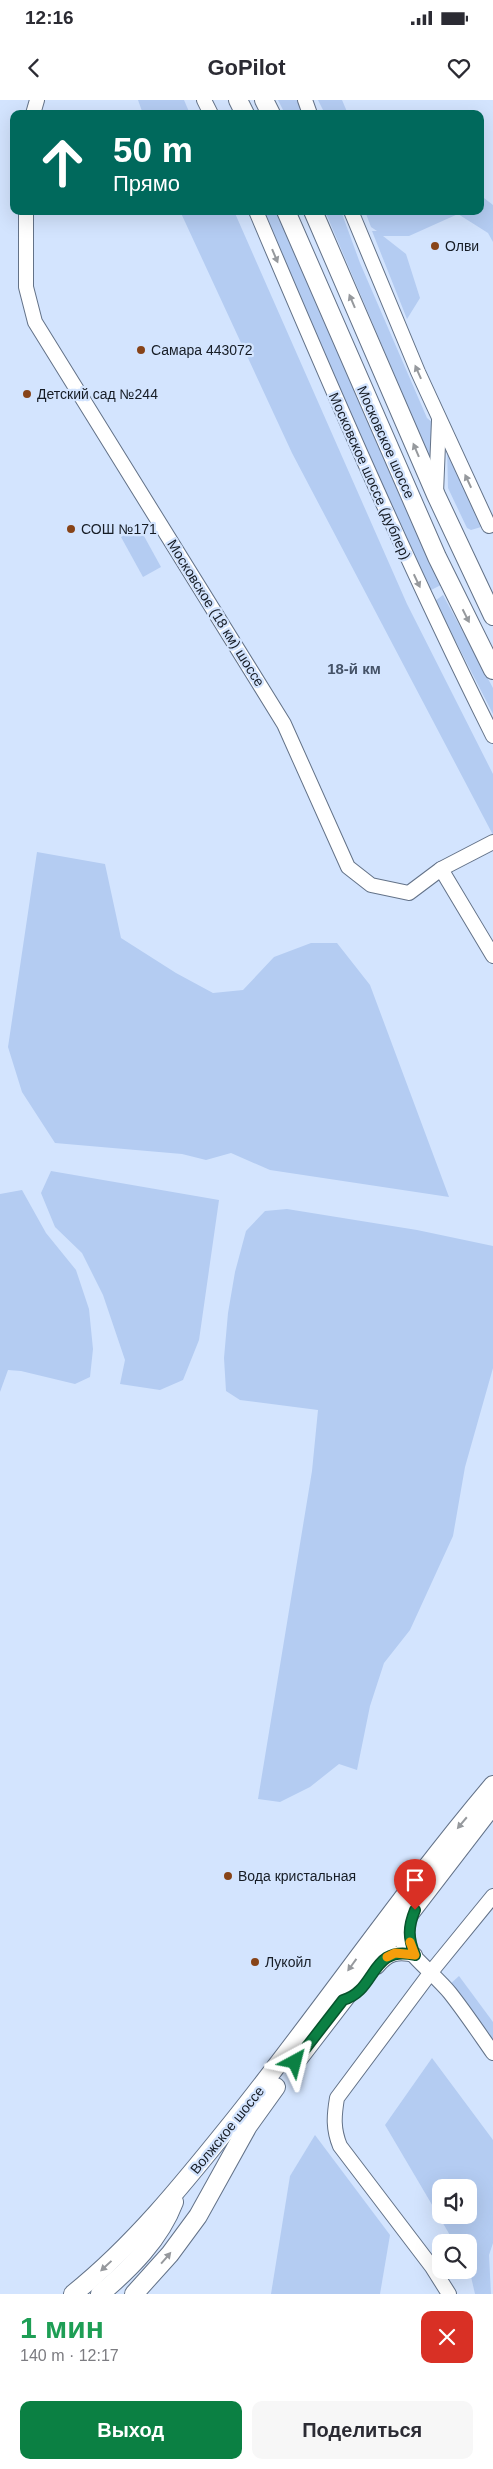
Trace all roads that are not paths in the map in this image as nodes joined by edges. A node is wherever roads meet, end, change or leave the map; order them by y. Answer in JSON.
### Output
{"nodes":[{"id":1,"x":26,"y":215,"type":"edge"},
{"id":2,"x":258,"y":215,"type":"edge"},
{"id":3,"x":288,"y":215,"type":"edge"},
{"id":4,"x":315,"y":215,"type":"edge"},
{"id":5,"x":353,"y":215,"type":"edge"},
{"id":6,"x":439,"y":417,"type":"junction"},
{"id":7,"x":436,"y":495,"type":"junction"},
{"id":8,"x":489,"y":526,"type":"dead end"},
{"id":9,"x":460,"y":548,"type":"junction"},
{"id":10,"x":437,"y":557,"type":"junction"},
{"id":11,"x":486,"y":595,"type":"edge"},
{"id":12,"x":493,"y":616,"type":"edge"},
{"id":13,"x":493,"y":670,"type":"edge"},
{"id":14,"x":493,"y":736,"type":"edge"},
{"id":15,"x":493,"y":842,"type":"edge"},
{"id":16,"x":441,"y":869,"type":"junction"},
{"id":17,"x":493,"y":956,"type":"edge"},
{"id":18,"x":493,"y":1786,"type":"edge"},
{"id":19,"x":493,"y":1805,"type":"edge"},
{"id":20,"x":420,"y":1874,"type":"junction"},
{"id":21,"x":493,"y":1896,"type":"edge"},
{"id":22,"x":419,"y":1900,"type":"junction"},
{"id":23,"x":395,"y":1930,"type":"junction"},
{"id":24,"x":375,"y":1946,"type":"junction"},
{"id":25,"x":415,"y":1955,"type":"junction"},
{"id":26,"x":431,"y":1972,"type":"junction"},
{"id":27,"x":343,"y":2000,"type":"junction"},
{"id":28,"x":493,"y":2053,"type":"edge"},
{"id":29,"x":180,"y":2187,"type":"junction"},
{"id":30,"x":73,"y":2294,"type":"edge"},
{"id":31,"x":100,"y":2294,"type":"edge"},
{"id":32,"x":134,"y":2294,"type":"edge"},
{"id":33,"x":449,"y":2294,"type":"edge"}],
"edges":[{"from":1,"to":16,"type":"street","name":"Московское (18 км) шоссе"},
{"from":2,"to":14,"type":"street","name":"Московское шоссе (дублер)","one_way":true},
{"from":3,"to":10,"type":"main road","name":"Московское шоссе"},
{"from":7,"to":4,"type":"main road","name":"Московское шоссе","one_way":true},
{"from":6,"to":5,"type":"street","one_way":true},
{"from":6,"to":7,"type":"street"},
{"from":8,"to":6,"type":"street","one_way":true},
{"from":7,"to":9,"type":"main road","name":"Московское шоссе"},
{"from":9,"to":10,"type":"main road"},
{"from":9,"to":11,"type":"main road","name":"Московское шоссе"},
{"from":10,"to":13,"type":"main road","name":"Московское шоссе","one_way":true},
{"from":11,"to":12,"type":"main road","name":"Московское шоссе"},
{"from":15,"to":16,"type":"street","name":"Московское (18 км) шоссе"},
{"from":16,"to":17,"type":"street"},
{"from":18,"to":20,"type":"main road","name":"Волжское шоссе","one_way":true},
{"from":19,"to":22,"type":"main road","name":"Волжское шоссе"},
{"from":20,"to":23,"type":"street"},
{"from":20,"to":24,"type":"main road","name":"Волжское шоссе"},
{"from":21,"to":26,"type":"street"},
{"from":22,"to":23,"type":"main road","name":"Волжское шоссе"},
{"from":22,"to":25,"type":"street"},
{"from":23,"to":24,"type":"main road","name":"Волжское шоссе"},
{"from":23,"to":25,"type":"street"},
{"from":24,"to":27,"type":"main road","name":"Волжское шоссе"},
{"from":24,"to":29,"type":"main road","name":"Волжское шоссе","one_way":true},
{"from":25,"to":26,"type":"street"},
{"from":25,"to":27,"type":"street"},
{"from":26,"to":28,"type":"street"},
{"from":26,"to":33,"type":"street"},
{"from":32,"to":27,"type":"main road","name":"Волжское шоссе","one_way":true},
{"from":29,"to":30,"type":"main road","name":"Волжское шоссе","one_way":true},
{"from":29,"to":31,"type":"main road"}]}
